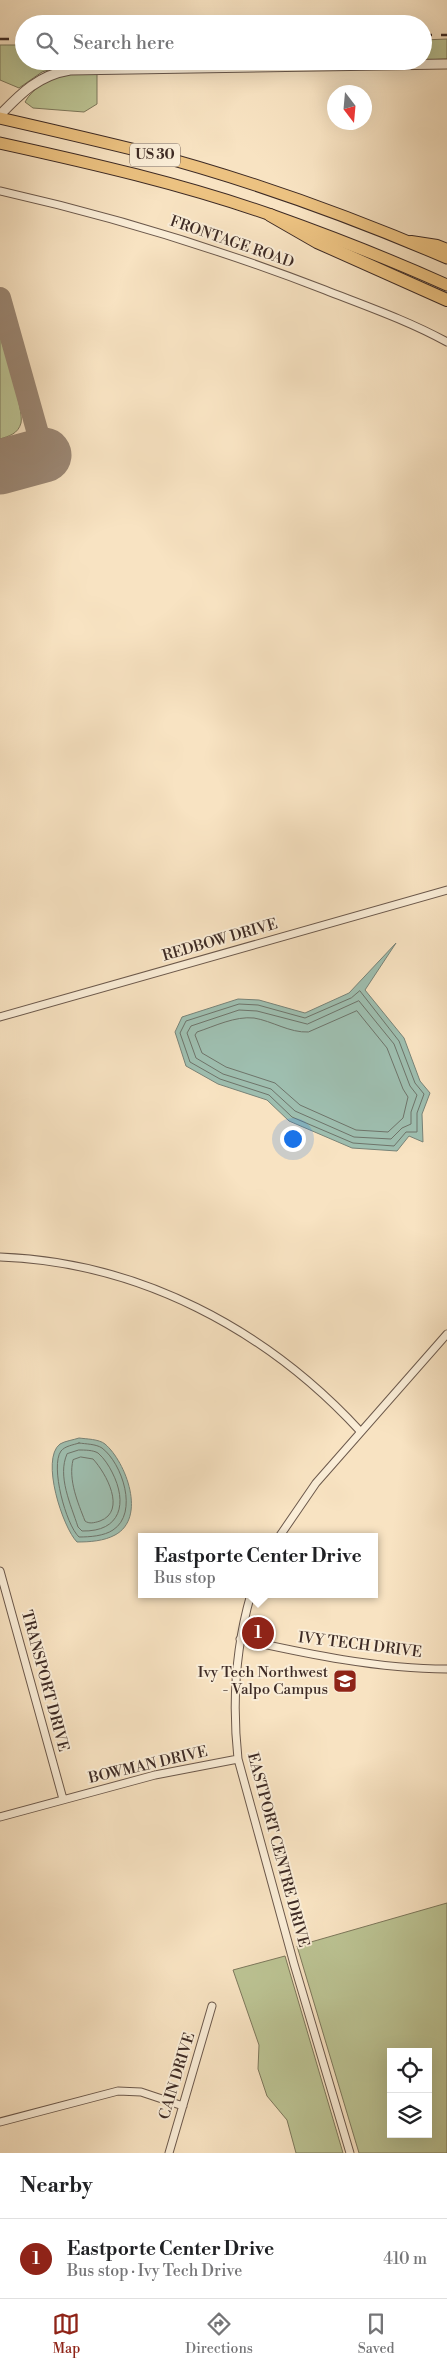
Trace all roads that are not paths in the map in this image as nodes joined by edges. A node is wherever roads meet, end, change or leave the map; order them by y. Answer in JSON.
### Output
{"nodes":[{"id":1,"x":432,"y":64,"type":"edge"},
{"id":2,"x":447,"y":64,"type":"edge"},
{"id":3,"x":70,"y":70,"type":"edge"},
{"id":4,"x":0,"y":117,"type":"edge"},
{"id":5,"x":0,"y":143,"type":"edge"},
{"id":6,"x":0,"y":191,"type":"edge"},
{"id":7,"x":270,"y":215,"type":"junction"},
{"id":8,"x":411,"y":242,"type":"junction"},
{"id":9,"x":447,"y":250,"type":"edge"},
{"id":10,"x":447,"y":258,"type":"edge"},
{"id":11,"x":447,"y":285,"type":"edge"},
{"id":12,"x":447,"y":300,"type":"edge"},
{"id":13,"x":447,"y":342,"type":"edge"},
{"id":14,"x":447,"y":890,"type":"edge"},
{"id":15,"x":0,"y":1017,"type":"edge"},
{"id":16,"x":0,"y":1257,"type":"edge"},
{"id":17,"x":447,"y":1334,"type":"edge"},
{"id":18,"x":360,"y":1431,"type":"junction"},
{"id":19,"x":281,"y":1533,"type":"edge"},
{"id":20,"x":0,"y":1571,"type":"edge"},
{"id":21,"x":250,"y":1598,"type":"edge"},
{"id":22,"x":240,"y":1639,"type":"junction"},
{"id":23,"x":447,"y":1669,"type":"edge"},
{"id":24,"x":238,"y":1759,"type":"junction"},
{"id":25,"x":63,"y":1799,"type":"junction"},
{"id":26,"x":0,"y":1818,"type":"edge"},
{"id":27,"x":212,"y":2006,"type":"dead end"},
{"id":28,"x":183,"y":2106,"type":"junction"},
{"id":29,"x":0,"y":2122,"type":"edge"},
{"id":30,"x":169,"y":2153,"type":"edge"},
{"id":31,"x":350,"y":2153,"type":"edge"}],
"edges":[{"from":1,"to":2,"type":"street"},
{"from":3,"to":4,"type":"street"},
{"from":4,"to":8,"type":"highway","number":"US 30"},
{"from":5,"to":7,"type":"highway","number":"US 30"},
{"from":6,"to":13,"type":"street","name":"FRONTAGE ROAD"},
{"from":7,"to":11,"type":"highway","number":"US 30"},
{"from":7,"to":12,"type":"highway"},
{"from":8,"to":9,"type":"highway"},
{"from":8,"to":10,"type":"highway","number":"US 30"},
{"from":14,"to":15,"type":"street","name":"REDBOW DRIVE"},
{"from":16,"to":18,"type":"street"},
{"from":17,"to":18,"type":"street"},
{"from":18,"to":19,"type":"street"},
{"from":20,"to":25,"type":"street","name":"TRANSPORT DRIVE"},
{"from":21,"to":22,"type":"street","name":"EASTPORT CENTRE DRIVE"},
{"from":22,"to":23,"type":"street","name":"IVY TECH DRIVE"},
{"from":22,"to":24,"type":"street","name":"EASTPORT CENTRE DRIVE"},
{"from":24,"to":25,"type":"street","name":"BOWMAN DRIVE"},
{"from":24,"to":31,"type":"street","name":"EASTPORT CENTRE DRIVE"},
{"from":25,"to":26,"type":"street","name":"BOWMAN DRIVE"},
{"from":27,"to":28,"type":"street","name":"CAIN DRIVE"},
{"from":28,"to":29,"type":"street"},
{"from":28,"to":30,"type":"street","name":"CAIN DRIVE"}]}
